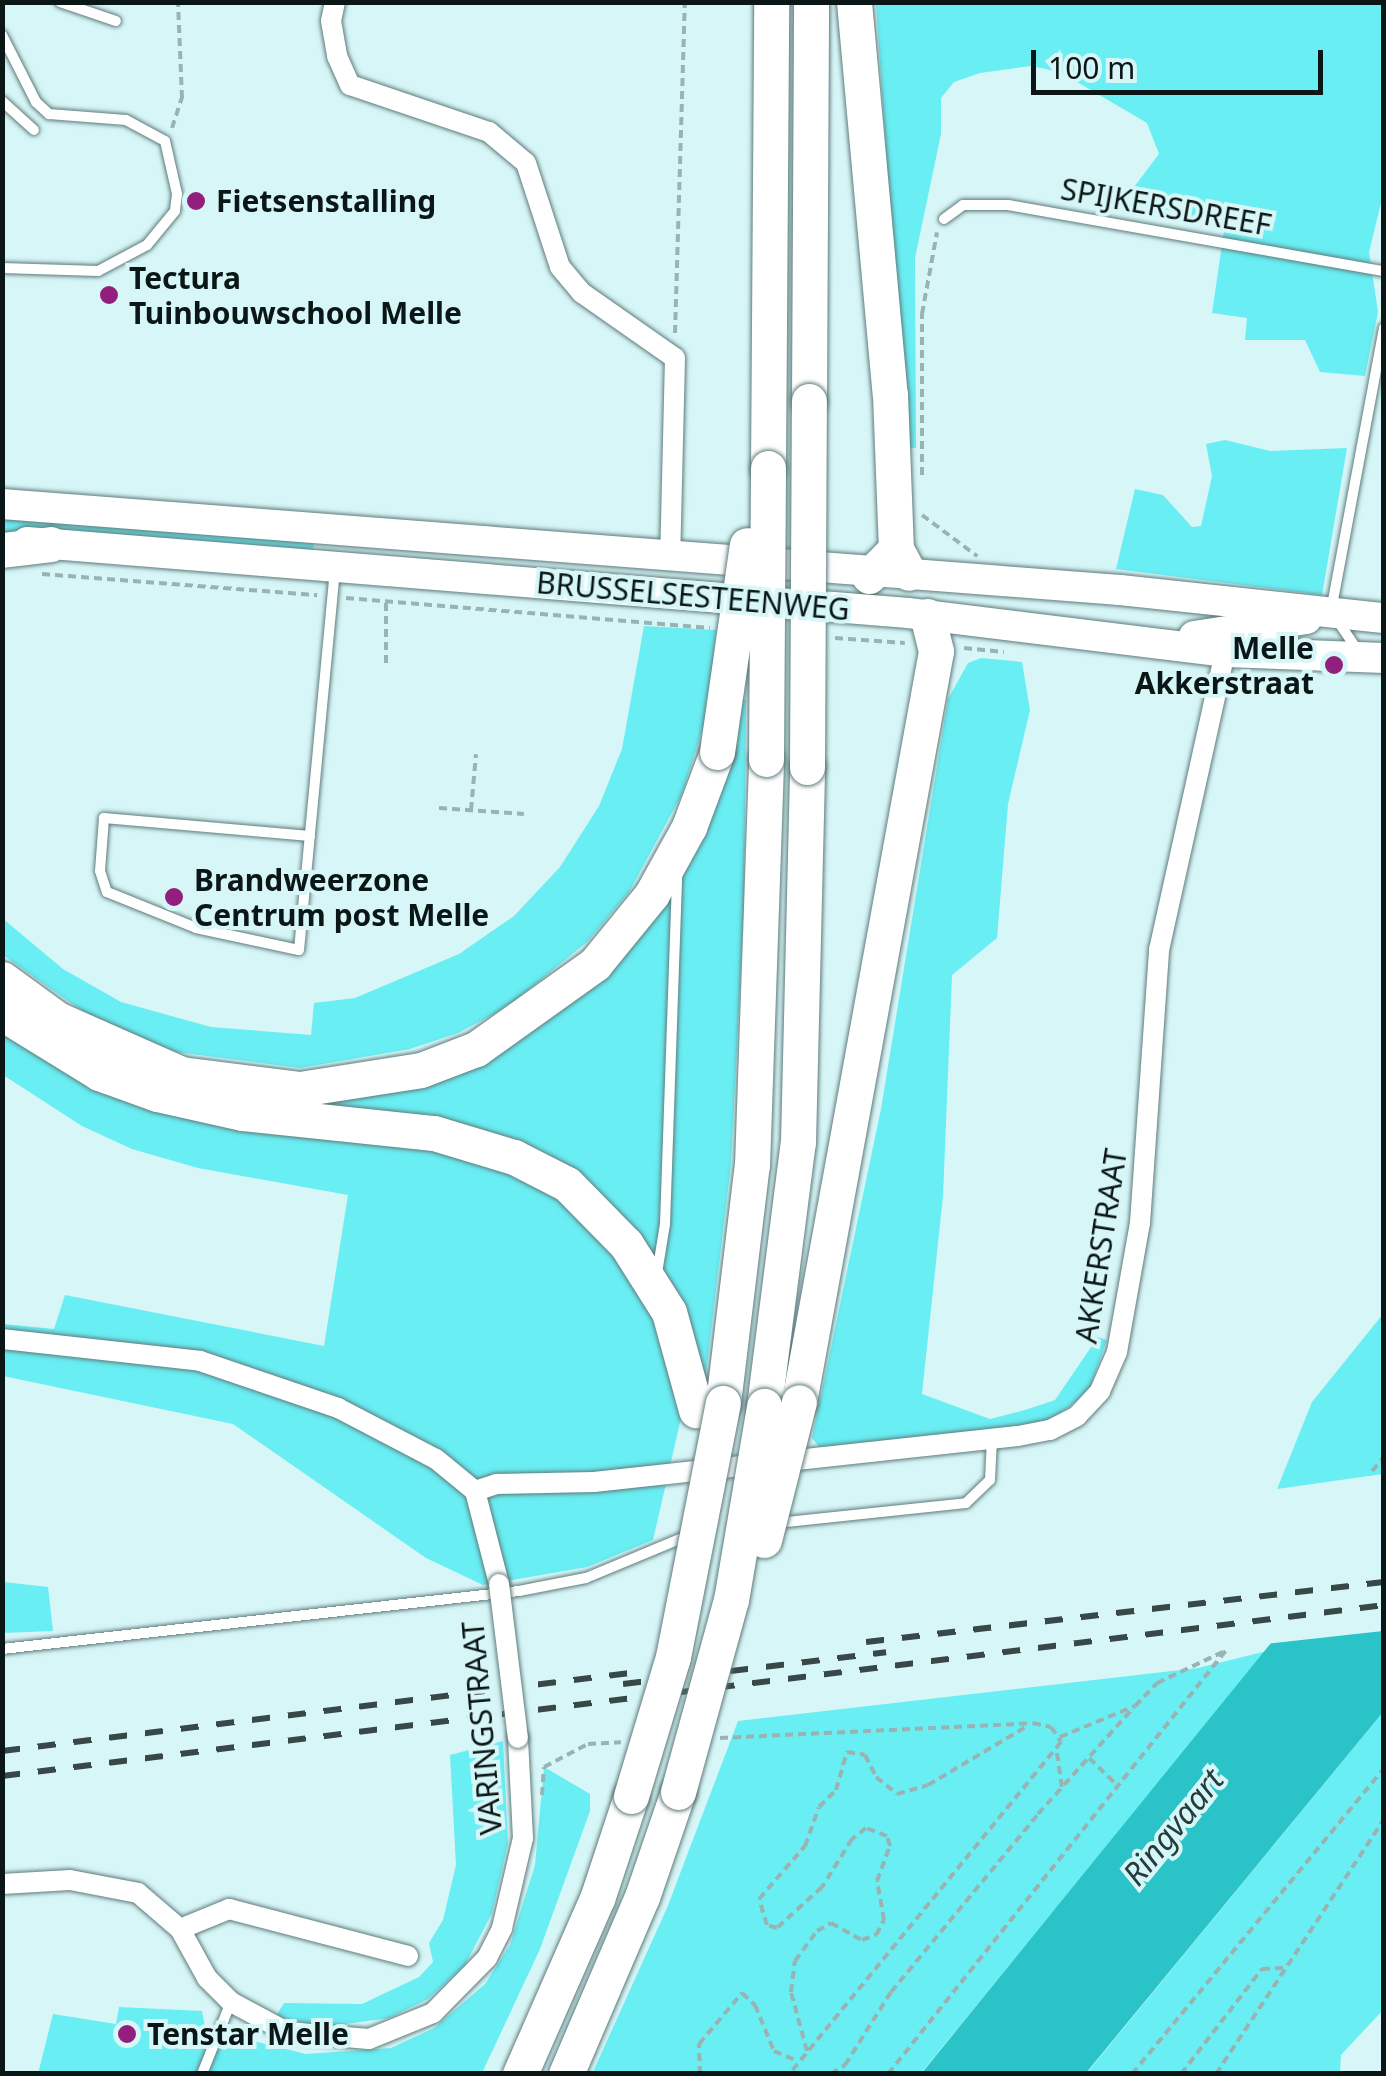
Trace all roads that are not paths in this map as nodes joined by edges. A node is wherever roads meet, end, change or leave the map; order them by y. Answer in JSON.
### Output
{"nodes":[{"id":1,"x":60,"y":2,"type":"edge"},
{"id":2,"x":336,"y":2,"type":"edge"},
{"id":3,"x":771,"y":2,"type":"edge"},
{"id":4,"x":811,"y":2,"type":"edge"},
{"id":5,"x":854,"y":2,"type":"edge"},
{"id":6,"x":116,"y":20,"type":"dead end"},
{"id":7,"x":2,"y":35,"type":"edge"},
{"id":8,"x":2,"y":101,"type":"edge"},
{"id":9,"x":34,"y":130,"type":"dead end"},
{"id":10,"x":944,"y":219,"type":"road end"},
{"id":11,"x":2,"y":268,"type":"edge"},
{"id":12,"x":1383,"y":271,"type":"edge"},
{"id":13,"x":1384,"y":328,"type":"edge"},
{"id":14,"x":761,"y":458,"type":"junction"},
{"id":15,"x":2,"y":504,"type":"edge"},
{"id":16,"x":337,"y":532,"type":"junction"},
{"id":17,"x":2,"y":540,"type":"edge"},
{"id":18,"x":52,"y":544,"type":"junction"},
{"id":19,"x":670,"y":560,"type":"junction"},
{"id":20,"x":12,"y":561,"type":"edge"},
{"id":21,"x":902,"y":561,"type":"junction"},
{"id":22,"x":869,"y":576,"type":"junction"},
{"id":23,"x":334,"y":584,"type":"junction"},
{"id":24,"x":563,"y":585,"type":"junction"},
{"id":25,"x":1202,"y":598,"type":"junction"},
{"id":26,"x":1384,"y":618,"type":"edge"},
{"id":27,"x":1334,"y":619,"type":"junction"},
{"id":28,"x":1384,"y":626,"type":"edge"},
{"id":29,"x":931,"y":631,"type":"junction"},
{"id":30,"x":1226,"y":642,"type":"junction"},
{"id":31,"x":1376,"y":658,"type":"edge"},
{"id":32,"x":310,"y":836,"type":"junction"},
{"id":33,"x":676,"y":850,"type":"junction"},
{"id":34,"x":2,"y":978,"type":"edge"},
{"id":35,"x":2,"y":1013,"type":"edge"},
{"id":36,"x":654,"y":1288,"type":"junction"},
{"id":37,"x":2,"y":1339,"type":"edge"},
{"id":38,"x":709,"y":1407,"type":"junction"},
{"id":39,"x":992,"y":1439,"type":"junction"},
{"id":40,"x":474,"y":1491,"type":"junction"},
{"id":41,"x":716,"y":1527,"type":"junction"},
{"id":42,"x":730,"y":1600,"type":"junction"},
{"id":43,"x":2,"y":1649,"type":"edge"},
{"id":44,"x":2,"y":1884,"type":"edge"},
{"id":45,"x":180,"y":1929,"type":"junction"},
{"id":46,"x":408,"y":1956,"type":"dead end"},
{"id":47,"x":231,"y":2002,"type":"junction"},
{"id":48,"x":202,"y":2074,"type":"edge"},
{"id":49,"x":520,"y":2074,"type":"edge"},
{"id":50,"x":566,"y":2074,"type":"edge"}],
"edges":[{"from":1,"to":6,"type":"lane"},
{"from":2,"to":19,"type":"street"},
{"from":3,"to":14,"type":"highway"},
{"from":4,"to":42,"type":"highway","bridge":true},
{"from":5,"to":21,"type":"highway"},
{"from":7,"to":11,"type":"lane"},
{"from":8,"to":9,"type":"lane"},
{"from":10,"to":12,"type":"lane","name":"SPIJKERSDREEF"},
{"from":13,"to":27,"type":"lane"},
{"from":14,"to":33,"type":"highway","bridge":true},
{"from":14,"to":38,"type":"highway","bridge":true},
{"from":15,"to":16,"type":"main road","name":"BRUSSELSESTEENWEG"},
{"from":16,"to":19,"type":"main road","name":"BRUSSELSESTEENWEG"},
{"from":16,"to":23,"type":"street"},
{"from":17,"to":18,"type":"main road","name":"BRUSSELSESTEENWEG"},
{"from":18,"to":20,"type":"highway"},
{"from":18,"to":23,"type":"main road","name":"BRUSSELSESTEENWEG"},
{"from":19,"to":22,"type":"main road","name":"BRUSSELSESTEENWEG"},
{"from":21,"to":22,"type":"highway"},
{"from":21,"to":25,"type":"main road"},
{"from":21,"to":29,"type":"main road"},
{"from":22,"to":24,"type":"main road"},
{"from":23,"to":24,"type":"main road","name":"BRUSSELSESTEENWEG"},
{"from":23,"to":32,"type":"lane"},
{"from":24,"to":29,"type":"main road","name":"BRUSSELSESTEENWEG"},
{"from":25,"to":27,"type":"main road"},
{"from":25,"to":30,"type":"street"},
{"from":26,"to":27,"type":"main road"},
{"from":27,"to":28,"type":"main road"},
{"from":27,"to":30,"type":"main road"},
{"from":27,"to":31,"type":"lane"},
{"from":29,"to":30,"type":"main road","name":"BRUSSELSESTEENWEG"},
{"from":29,"to":42,"type":"highway","bridge":true},
{"from":30,"to":31,"type":"main road"},
{"from":30,"to":39,"type":"street","name":"AKKERSTRAAT"},
{"from":32,"to":32,"type":"lane"},
{"from":33,"to":34,"type":"highway"},
{"from":33,"to":36,"type":"lane"},
{"from":35,"to":36,"type":"highway"},
{"from":36,"to":38,"type":"highway"},
{"from":37,"to":40,"type":"street"},
{"from":38,"to":41,"type":"highway","bridge":true},
{"from":39,"to":40,"type":"street","name":"AKKERSTRAAT"},
{"from":39,"to":41,"type":"lane"},
{"from":40,"to":47,"type":"street","name":"VARINGSTRAAT","bridge":true},
{"from":41,"to":43,"type":"lane"},
{"from":41,"to":49,"type":"highway","bridge":true},
{"from":42,"to":50,"type":"highway","bridge":true},
{"from":44,"to":45,"type":"street","name":"VARINGSTRAAT"},
{"from":45,"to":46,"type":"street"},
{"from":45,"to":47,"type":"street","name":"VARINGSTRAAT"},
{"from":47,"to":48,"type":"lane"}]}
